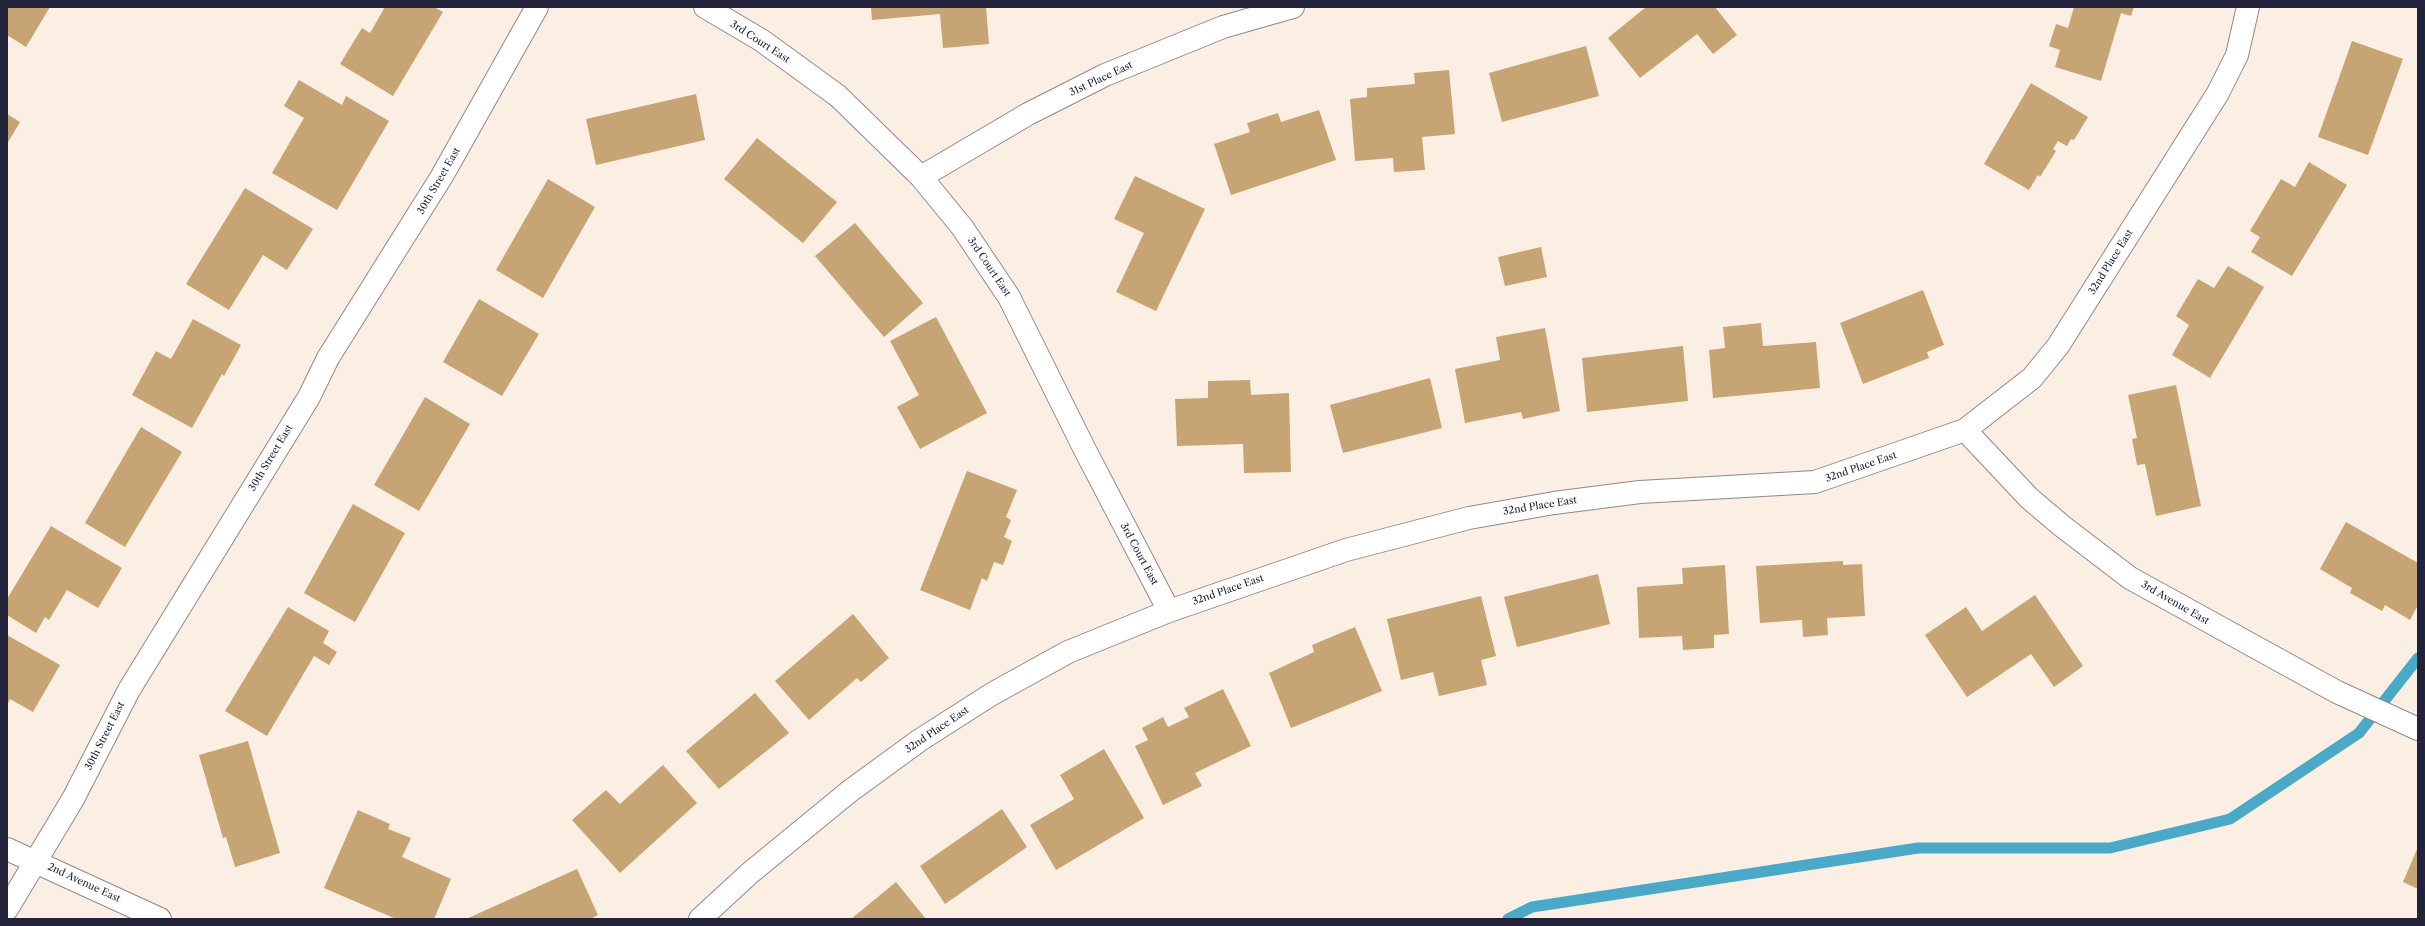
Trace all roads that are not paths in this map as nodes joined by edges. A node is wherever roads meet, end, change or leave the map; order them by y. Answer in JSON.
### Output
{"nodes":[{"id":1,"x":537,"y":7,"type":"edge"},
{"id":2,"x":705,"y":7,"type":"edge"},
{"id":3,"x":1293,"y":7,"type":"edge"},
{"id":4,"x":2248,"y":7,"type":"edge"},
{"id":5,"x":921,"y":178,"type":"junction"},
{"id":6,"x":1965,"y":430,"type":"junction"},
{"id":7,"x":1169,"y":611,"type":"junction"},
{"id":8,"x":2414,"y":727,"type":"edge"},
{"id":9,"x":7,"y":849,"type":"edge"},
{"id":10,"x":37,"y":862,"type":"junction"},
{"id":11,"x":7,"y":909,"type":"edge"},
{"id":12,"x":160,"y":919,"type":"edge"},
{"id":13,"x":700,"y":919,"type":"edge"}],
"edges":[{"from":1,"to":10,"type":"street","name":"30th Street East"},
{"from":2,"to":5,"type":"street","name":"3rd Court East"},
{"from":3,"to":5,"type":"street","name":"31st Place East"},
{"from":4,"to":6,"type":"street","name":"32nd Place East"},
{"from":5,"to":7,"type":"street","name":"3rd Court East"},
{"from":6,"to":7,"type":"street","name":"32nd Place East"},
{"from":6,"to":8,"type":"street","name":"3rd Avenue East"},
{"from":7,"to":13,"type":"street","name":"32nd Place East"},
{"from":9,"to":10,"type":"street","name":"2nd Avenue East"},
{"from":10,"to":11,"type":"street","name":"30th Street East"},
{"from":10,"to":12,"type":"street","name":"2nd Avenue East"}]}
